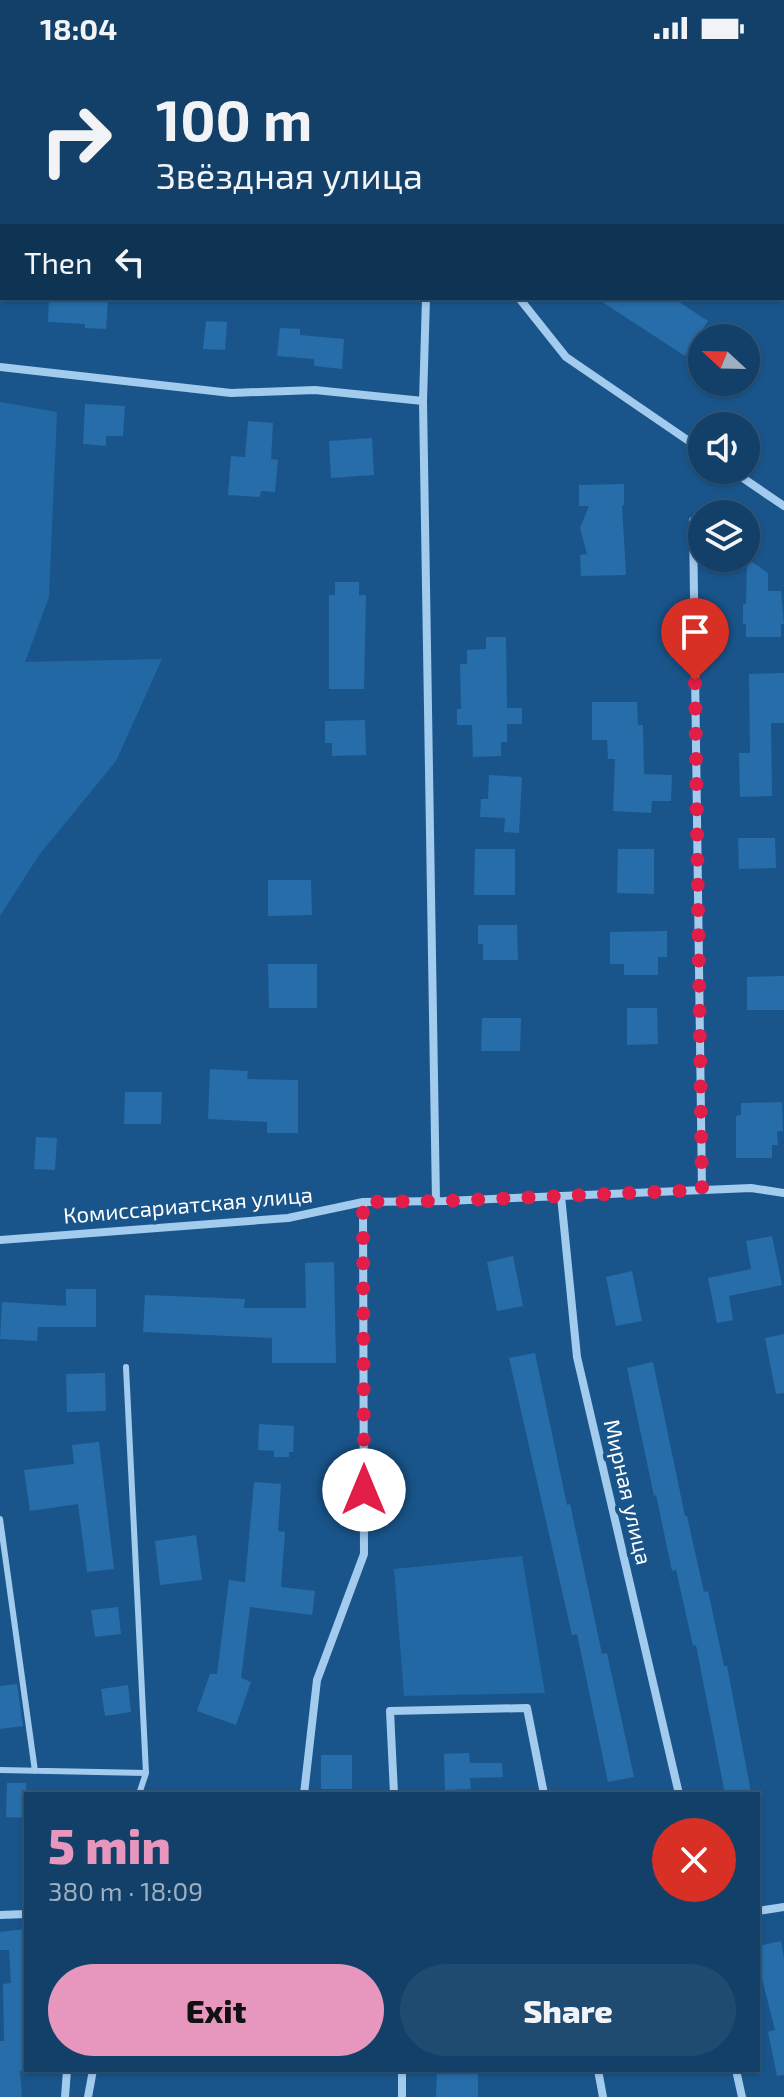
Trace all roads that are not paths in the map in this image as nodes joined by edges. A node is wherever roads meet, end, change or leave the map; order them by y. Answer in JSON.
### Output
{"nodes":[{"id":1,"x":426,"y":300,"type":"edge"},
{"id":2,"x":521,"y":300,"type":"edge"},
{"id":3,"x":0,"y":367,"type":"edge"},
{"id":4,"x":423,"y":401,"type":"junction"},
{"id":5,"x":688,"y":440,"type":"edge"},
{"id":6,"x":752,"y":484,"type":"edge"},
{"id":7,"x":784,"y":506,"type":"edge"},
{"id":8,"x":694,"y":572,"type":"edge"},
{"id":9,"x":702,"y":1190,"type":"junction"},
{"id":10,"x":784,"y":1193,"type":"edge"},
{"id":11,"x":561,"y":1196,"type":"junction"},
{"id":12,"x":436,"y":1201,"type":"junction"},
{"id":13,"x":363,"y":1202,"type":"junction"},
{"id":14,"x":0,"y":1240,"type":"edge"},
{"id":15,"x":126,"y":1367,"type":"dead end"},
{"id":16,"x":0,"y":1519,"type":"edge"},
{"id":17,"x":0,"y":1770,"type":"edge"},
{"id":18,"x":35,"y":1771,"type":"junction"},
{"id":19,"x":146,"y":1773,"type":"junction"},
{"id":20,"x":140,"y":1792,"type":"edge"},
{"id":21,"x":304,"y":1792,"type":"edge"},
{"id":22,"x":394,"y":1792,"type":"edge"},
{"id":23,"x":544,"y":1792,"type":"edge"},
{"id":24,"x":679,"y":1792,"type":"edge"},
{"id":25,"x":784,"y":1907,"type":"edge"},
{"id":26,"x":760,"y":1911,"type":"edge"},
{"id":27,"x":24,"y":1914,"type":"edge"},
{"id":28,"x":0,"y":1915,"type":"edge"},
{"id":29,"x":67,"y":2072,"type":"edge"},
{"id":30,"x":93,"y":2072,"type":"edge"},
{"id":31,"x":402,"y":2072,"type":"edge"},
{"id":32,"x":598,"y":2072,"type":"edge"},
{"id":33,"x":736,"y":2072,"type":"edge"},
{"id":34,"x":65,"y":2097,"type":"edge"},
{"id":35,"x":88,"y":2097,"type":"edge"},
{"id":36,"x":402,"y":2097,"type":"edge"},
{"id":37,"x":603,"y":2097,"type":"edge"},
{"id":38,"x":742,"y":2097,"type":"edge"}],
"edges":[{"from":1,"to":4,"type":"street"},
{"from":2,"to":5,"type":"street"},
{"from":3,"to":4,"type":"street"},
{"from":4,"to":12,"type":"street"},
{"from":6,"to":7,"type":"street"},
{"from":8,"to":9,"type":"street"},
{"from":9,"to":10,"type":"street","name":"Комиссариатская улица"},
{"from":9,"to":11,"type":"street","name":"Комиссариатская улица"},
{"from":11,"to":12,"type":"street","name":"Комиссариатская улица"},
{"from":11,"to":24,"type":"street","name":"Мирная улица"},
{"from":12,"to":13,"type":"street","name":"Комиссариатская улица"},
{"from":13,"to":14,"type":"street","name":"Комиссариатская улица"},
{"from":13,"to":21,"type":"street"},
{"from":15,"to":19,"type":"lane"},
{"from":16,"to":18,"type":"lane"},
{"from":17,"to":18,"type":"lane"},
{"from":18,"to":19,"type":"lane"},
{"from":19,"to":20,"type":"lane"},
{"from":22,"to":23,"type":"street"},
{"from":25,"to":26,"type":"street"},
{"from":27,"to":28,"type":"street"},
{"from":29,"to":34,"type":"street"},
{"from":30,"to":35,"type":"street"},
{"from":31,"to":36,"type":"street"},
{"from":32,"to":37,"type":"street"},
{"from":33,"to":38,"type":"street"}]}
